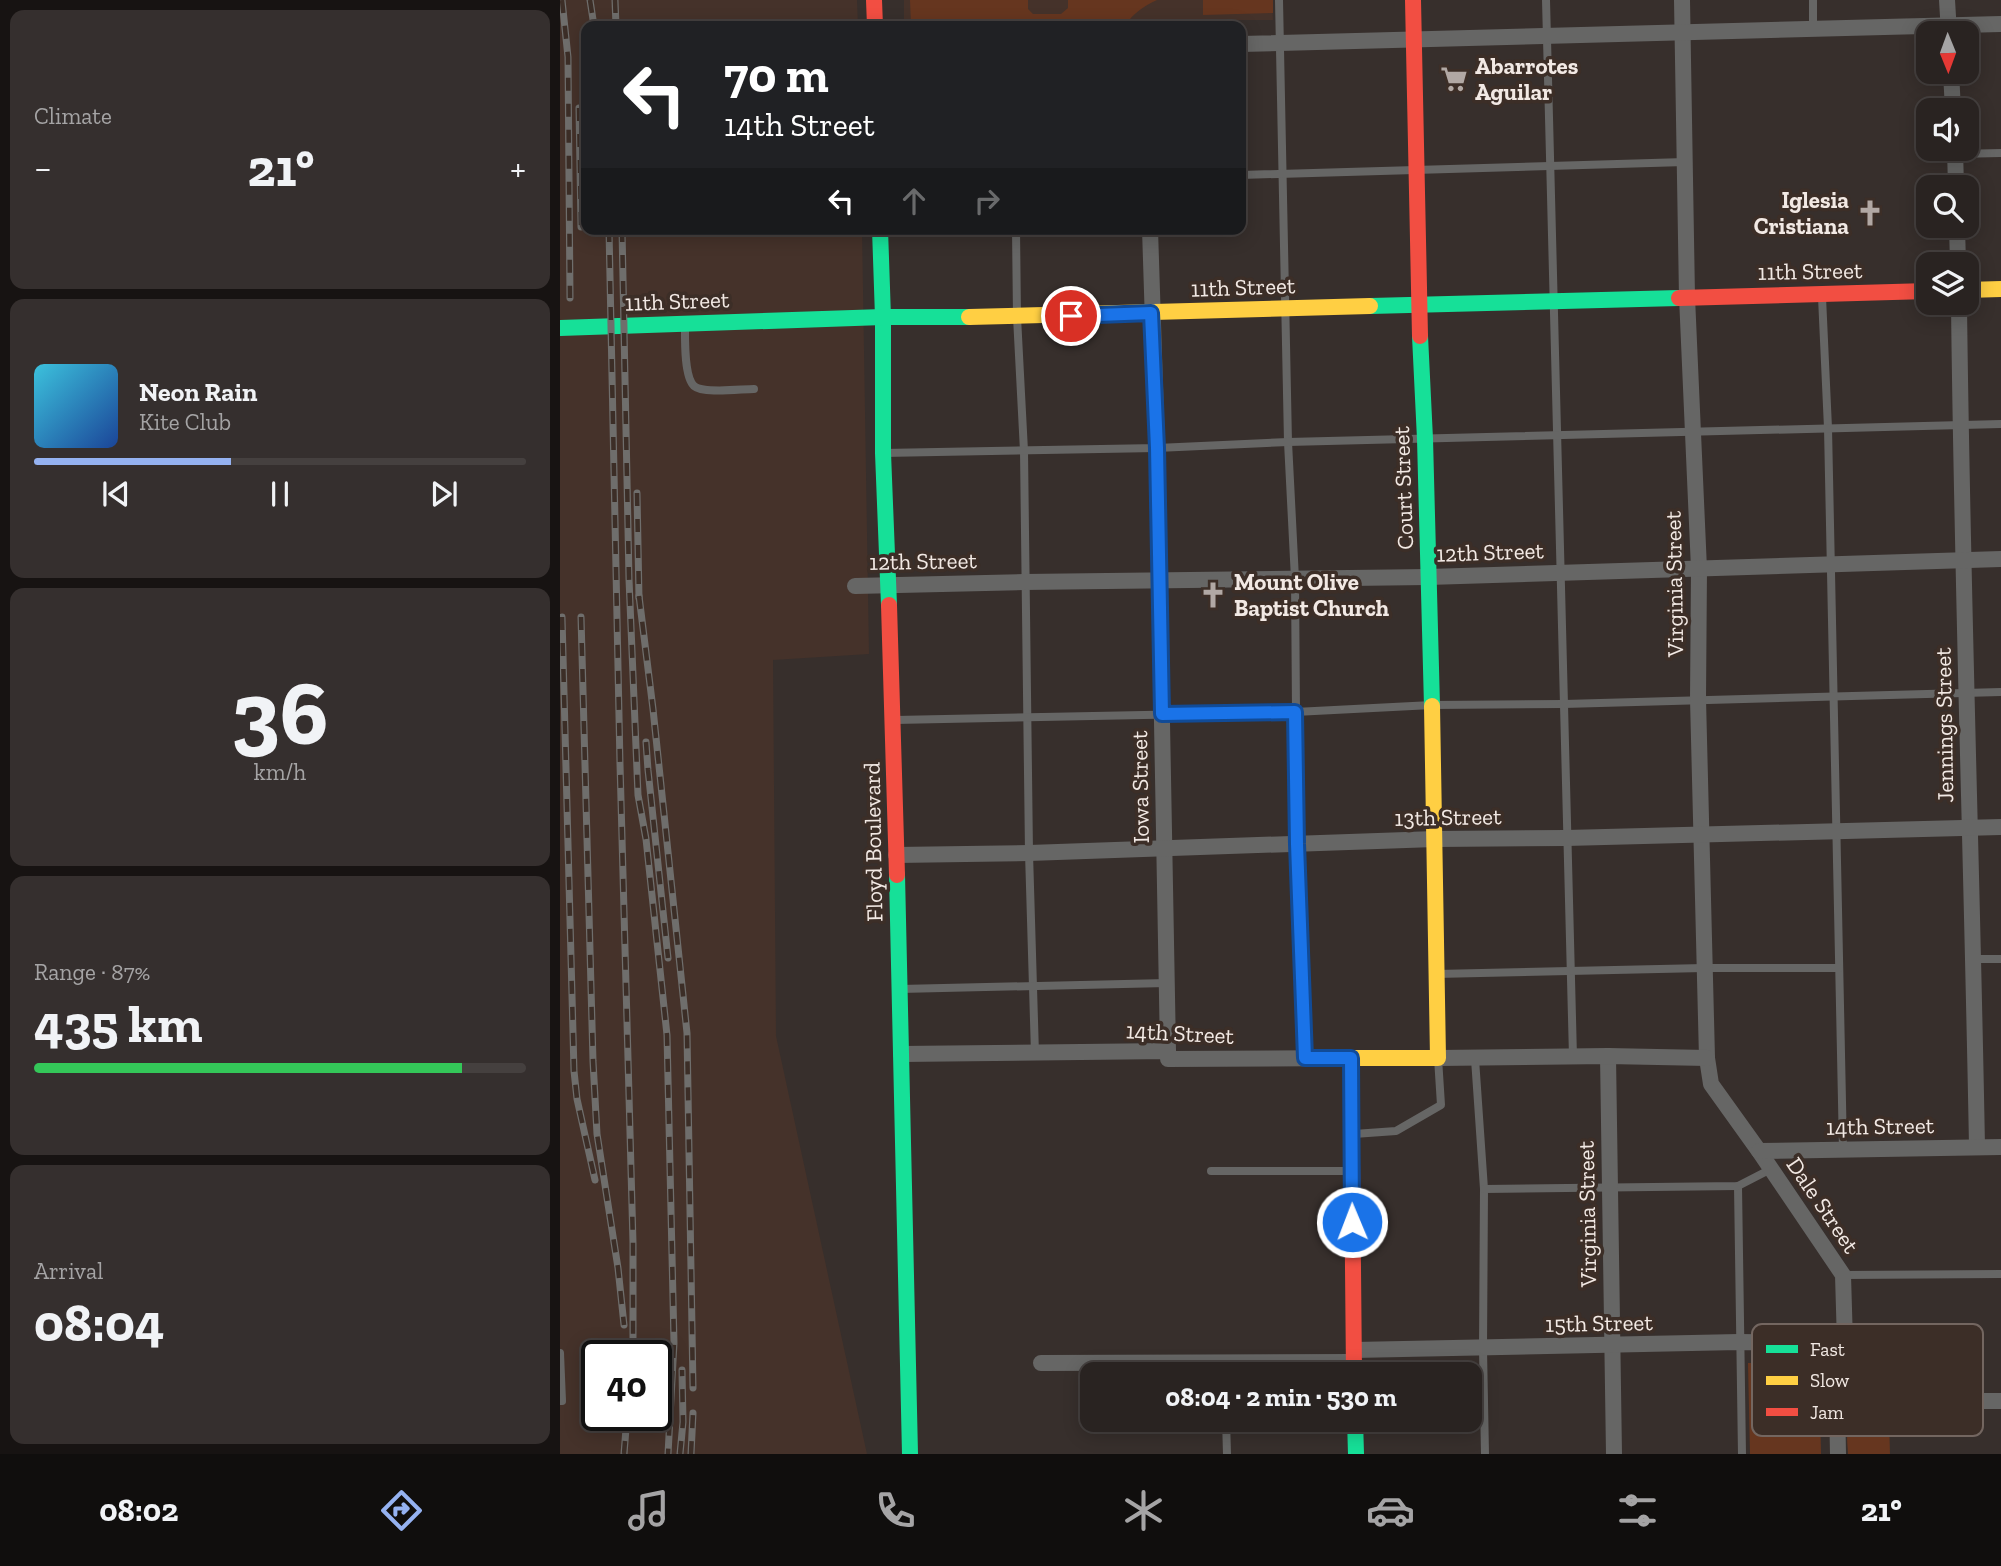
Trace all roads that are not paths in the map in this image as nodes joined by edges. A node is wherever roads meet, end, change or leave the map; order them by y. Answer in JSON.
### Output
{"nodes":[{"id":1,"x":874,"y":0,"type":"edge"},
{"id":2,"x":1279,"y":0,"type":"edge"},
{"id":3,"x":1413,"y":0,"type":"edge"},
{"id":4,"x":1546,"y":0,"type":"edge"},
{"id":5,"x":1682,"y":0,"type":"edge"},
{"id":6,"x":1813,"y":0,"type":"edge"},
{"id":7,"x":1947,"y":0,"type":"edge"},
{"id":8,"x":875,"y":21,"type":"edge"},
{"id":9,"x":1948,"y":21,"type":"edge"},
{"id":10,"x":2001,"y":23,"type":"edge"},
{"id":11,"x":1979,"y":25,"type":"edge"},
{"id":12,"x":1813,"y":29,"type":"junction"},
{"id":13,"x":1916,"y":29,"type":"edge"},
{"id":14,"x":1683,"y":32,"type":"junction"},
{"id":15,"x":1546,"y":35,"type":"junction"},
{"id":16,"x":1413,"y":39,"type":"junction"},
{"id":17,"x":1279,"y":43,"type":"junction"},
{"id":18,"x":1246,"y":44,"type":"edge"},
{"id":19,"x":1979,"y":152,"type":"edge"},
{"id":20,"x":2001,"y":153,"type":"edge"},
{"id":21,"x":1685,"y":162,"type":"junction"},
{"id":22,"x":1549,"y":166,"type":"junction"},
{"id":23,"x":1416,"y":170,"type":"junction"},
{"id":24,"x":1282,"y":174,"type":"junction"},
{"id":25,"x":1246,"y":175,"type":"edge"},
{"id":26,"x":880,"y":235,"type":"edge"},
{"id":27,"x":1017,"y":235,"type":"edge"},
{"id":28,"x":1150,"y":235,"type":"edge"},
{"id":29,"x":2001,"y":289,"type":"edge"},
{"id":30,"x":1979,"y":290,"type":"edge"},
{"id":31,"x":1916,"y":291,"type":"edge"},
{"id":32,"x":1822,"y":294,"type":"junction"},
{"id":33,"x":1687,"y":297,"type":"junction"},
{"id":34,"x":1554,"y":302,"type":"junction"},
{"id":35,"x":1419,"y":304,"type":"junction"},
{"id":36,"x":1285,"y":308,"type":"junction"},
{"id":37,"x":1151,"y":313,"type":"junction"},
{"id":38,"x":1959,"y":315,"type":"edge"},
{"id":39,"x":883,"y":317,"type":"junction"},
{"id":40,"x":1017,"y":317,"type":"junction"},
{"id":41,"x":684,"y":323,"type":"junction"},
{"id":42,"x":560,"y":328,"type":"edge"},
{"id":43,"x":754,"y":389,"type":"dead end"},
{"id":44,"x":2001,"y":424,"type":"edge"},
{"id":45,"x":1960,"y":425,"type":"junction"},
{"id":46,"x":1828,"y":428,"type":"junction"},
{"id":47,"x":1693,"y":431,"type":"junction"},
{"id":48,"x":1556,"y":435,"type":"junction"},
{"id":49,"x":1425,"y":439,"type":"junction"},
{"id":50,"x":1288,"y":442,"type":"junction"},
{"id":51,"x":1157,"y":448,"type":"junction"},
{"id":52,"x":1024,"y":451,"type":"junction"},
{"id":53,"x":883,"y":453,"type":"junction"},
{"id":54,"x":2001,"y":559,"type":"edge"},
{"id":55,"x":1963,"y":560,"type":"junction"},
{"id":56,"x":1829,"y":564,"type":"junction"},
{"id":57,"x":1699,"y":569,"type":"junction"},
{"id":58,"x":1561,"y":572,"type":"junction"},
{"id":59,"x":1428,"y":577,"type":"junction"},
{"id":60,"x":1295,"y":579,"type":"junction"},
{"id":61,"x":1159,"y":580,"type":"junction"},
{"id":62,"x":1024,"y":582,"type":"junction"},
{"id":63,"x":889,"y":585,"type":"junction"},
{"id":64,"x":855,"y":586,"type":"dead end"},
{"id":65,"x":2001,"y":692,"type":"edge"},
{"id":66,"x":1968,"y":693,"type":"junction"},
{"id":67,"x":1833,"y":697,"type":"junction"},
{"id":68,"x":1698,"y":699,"type":"junction"},
{"id":69,"x":1564,"y":704,"type":"junction"},
{"id":70,"x":1432,"y":705,"type":"junction"},
{"id":71,"x":1295,"y":712,"type":"junction"},
{"id":72,"x":1162,"y":714,"type":"junction"},
{"id":73,"x":1027,"y":718,"type":"junction"},
{"id":74,"x":893,"y":720,"type":"junction"},
{"id":75,"x":2001,"y":827,"type":"edge"},
{"id":76,"x":1968,"y":828,"type":"junction"},
{"id":77,"x":1836,"y":831,"type":"junction"},
{"id":78,"x":1701,"y":834,"type":"junction"},
{"id":79,"x":1566,"y":838,"type":"junction"},
{"id":80,"x":1435,"y":839,"type":"junction"},
{"id":81,"x":1297,"y":844,"type":"junction"},
{"id":82,"x":1164,"y":848,"type":"junction"},
{"id":83,"x":1029,"y":853,"type":"junction"},
{"id":84,"x":896,"y":855,"type":"junction"},
{"id":85,"x":1973,"y":959,"type":"junction"},
{"id":86,"x":2001,"y":959,"type":"edge"},
{"id":87,"x":1704,"y":968,"type":"junction"},
{"id":88,"x":1839,"y":968,"type":"junction"},
{"id":89,"x":1571,"y":970,"type":"junction"},
{"id":90,"x":1436,"y":974,"type":"junction"},
{"id":91,"x":1167,"y":983,"type":"junction"},
{"id":92,"x":1032,"y":986,"type":"junction"},
{"id":93,"x":900,"y":989,"type":"junction"},
{"id":94,"x":1168,"y":1051,"type":"junction"},
{"id":95,"x":901,"y":1054,"type":"junction"},
{"id":96,"x":1035,"y":1054,"type":"junction"},
{"id":97,"x":1608,"y":1056,"type":"junction"},
{"id":98,"x":1573,"y":1057,"type":"junction"},
{"id":99,"x":1305,"y":1058,"type":"junction"},
{"id":100,"x":1351,"y":1058,"type":"junction"},
{"id":101,"x":1438,"y":1058,"type":"junction"},
{"id":102,"x":1707,"y":1058,"type":"junction"},
{"id":103,"x":1475,"y":1059,"type":"junction"},
{"id":104,"x":1350,"y":1134,"type":"junction"},
{"id":105,"x":1977,"y":1147,"type":"junction"},
{"id":106,"x":2001,"y":1147,"type":"edge"},
{"id":107,"x":1843,"y":1150,"type":"junction"},
{"id":108,"x":1759,"y":1151,"type":"junction"},
{"id":109,"x":1771,"y":1169,"type":"junction"},
{"id":110,"x":1211,"y":1171,"type":"dead end"},
{"id":111,"x":1351,"y":1171,"type":"junction"},
{"id":112,"x":1609,"y":1186,"type":"junction"},
{"id":113,"x":1738,"y":1186,"type":"junction"},
{"id":114,"x":1484,"y":1189,"type":"junction"},
{"id":115,"x":2001,"y":1274,"type":"edge"},
{"id":116,"x":1843,"y":1275,"type":"junction"},
{"id":117,"x":1844,"y":1324,"type":"edge"},
{"id":118,"x":1739,"y":1342,"type":"junction"},
{"id":119,"x":1752,"y":1342,"type":"edge"},
{"id":120,"x":1612,"y":1346,"type":"junction"},
{"id":121,"x":1483,"y":1349,"type":"junction"},
{"id":122,"x":560,"y":1353,"type":"edge"},
{"id":123,"x":1354,"y":1362,"type":"edge"},
{"id":124,"x":1041,"y":1363,"type":"dead end"},
{"id":125,"x":1080,"y":1364,"type":"edge"},
{"id":126,"x":560,"y":1401,"type":"edge"},
{"id":127,"x":1983,"y":1401,"type":"edge"},
{"id":128,"x":2001,"y":1401,"type":"edge"},
{"id":129,"x":1226,"y":1432,"type":"edge"},
{"id":130,"x":1355,"y":1432,"type":"edge"},
{"id":131,"x":1838,"y":1436,"type":"edge"},
{"id":132,"x":910,"y":1454,"type":"edge"},
{"id":133,"x":1227,"y":1454,"type":"edge"},
{"id":134,"x":1356,"y":1454,"type":"edge"},
{"id":135,"x":1485,"y":1454,"type":"edge"},
{"id":136,"x":1614,"y":1454,"type":"edge"},
{"id":137,"x":1742,"y":1454,"type":"edge"},
{"id":138,"x":1838,"y":1454,"type":"edge"}],
"edges":[{"from":1,"to":8,"type":"main road"},
{"from":2,"to":17,"type":"lane"},
{"from":3,"to":16,"type":"main road","name":"Court Street"},
{"from":4,"to":15,"type":"lane"},
{"from":5,"to":14,"type":"street","name":"Virginia Street"},
{"from":6,"to":12,"type":"lane"},
{"from":7,"to":9,"type":"street"},
{"from":10,"to":11,"type":"street"},
{"from":12,"to":13,"type":"street"},
{"from":12,"to":14,"type":"street"},
{"from":14,"to":15,"type":"street"},
{"from":14,"to":21,"type":"street","name":"Virginia Street"},
{"from":15,"to":16,"type":"street"},
{"from":15,"to":22,"type":"lane"},
{"from":16,"to":17,"type":"street"},
{"from":16,"to":23,"type":"main road","name":"Court Street"},
{"from":17,"to":18,"type":"street"},
{"from":17,"to":24,"type":"lane"},
{"from":19,"to":20,"type":"lane"},
{"from":21,"to":22,"type":"lane"},
{"from":21,"to":33,"type":"street","name":"Virginia Street"},
{"from":22,"to":23,"type":"lane"},
{"from":22,"to":34,"type":"lane"},
{"from":23,"to":24,"type":"lane"},
{"from":23,"to":35,"type":"main road","name":"Court Street"},
{"from":24,"to":25,"type":"lane"},
{"from":24,"to":36,"type":"lane"},
{"from":26,"to":39,"type":"main road","name":"Floyd Boulevard"},
{"from":27,"to":40,"type":"lane"},
{"from":28,"to":37,"type":"street","name":"Iowa Street"},
{"from":29,"to":30,"type":"main road"},
{"from":31,"to":32,"type":"main road","name":"11th Street"},
{"from":32,"to":33,"type":"main road","name":"11th Street"},
{"from":32,"to":46,"type":"lane"},
{"from":33,"to":34,"type":"main road","name":"11th Street"},
{"from":33,"to":47,"type":"street","name":"Virginia Street"},
{"from":34,"to":35,"type":"main road","name":"11th Street"},
{"from":34,"to":48,"type":"lane"},
{"from":35,"to":36,"type":"main road","name":"11th Street"},
{"from":35,"to":49,"type":"main road","name":"Court Street"},
{"from":36,"to":37,"type":"main road","name":"11th Street"},
{"from":36,"to":50,"type":"lane"},
{"from":37,"to":40,"type":"main road","name":"11th Street"},
{"from":37,"to":51,"type":"street","name":"Iowa Street"},
{"from":38,"to":45,"type":"street","name":"Jennings Street"},
{"from":39,"to":40,"type":"main road","name":"11th Street"},
{"from":39,"to":41,"type":"main road","name":"11th Street"},
{"from":39,"to":53,"type":"main road","name":"Floyd Boulevard"},
{"from":40,"to":52,"type":"lane"},
{"from":41,"to":42,"type":"main road","name":"11th Street"},
{"from":41,"to":43,"type":"lane"},
{"from":44,"to":45,"type":"lane"},
{"from":45,"to":46,"type":"lane"},
{"from":45,"to":55,"type":"street","name":"Jennings Street"},
{"from":46,"to":47,"type":"lane"},
{"from":46,"to":56,"type":"lane"},
{"from":47,"to":48,"type":"lane"},
{"from":47,"to":57,"type":"street","name":"Virginia Street"},
{"from":48,"to":49,"type":"lane"},
{"from":48,"to":58,"type":"lane"},
{"from":49,"to":50,"type":"lane"},
{"from":49,"to":59,"type":"main road","name":"Court Street"},
{"from":50,"to":51,"type":"lane"},
{"from":50,"to":60,"type":"lane"},
{"from":51,"to":52,"type":"lane"},
{"from":51,"to":61,"type":"street","name":"Iowa Street"},
{"from":52,"to":53,"type":"lane"},
{"from":52,"to":62,"type":"lane"},
{"from":53,"to":63,"type":"main road","name":"Floyd Boulevard"},
{"from":54,"to":55,"type":"street","name":"12th Street"},
{"from":55,"to":56,"type":"street","name":"12th Street"},
{"from":55,"to":66,"type":"street","name":"Jennings Street"},
{"from":56,"to":57,"type":"street","name":"12th Street"},
{"from":56,"to":67,"type":"lane"},
{"from":57,"to":58,"type":"street","name":"12th Street"},
{"from":57,"to":68,"type":"street","name":"Virginia Street"},
{"from":58,"to":59,"type":"street","name":"12th Street"},
{"from":58,"to":69,"type":"lane"},
{"from":59,"to":60,"type":"street","name":"12th Street"},
{"from":59,"to":70,"type":"main road","name":"Court Street"},
{"from":60,"to":61,"type":"street","name":"12th Street"},
{"from":60,"to":71,"type":"lane"},
{"from":61,"to":62,"type":"street","name":"12th Street"},
{"from":61,"to":72,"type":"street","name":"Iowa Street"},
{"from":62,"to":63,"type":"street","name":"12th Street"},
{"from":62,"to":73,"type":"lane"},
{"from":63,"to":64,"type":"street","name":"12th Street"},
{"from":63,"to":74,"type":"main road","name":"Floyd Boulevard"},
{"from":65,"to":66,"type":"lane"},
{"from":66,"to":67,"type":"lane"},
{"from":66,"to":76,"type":"street","name":"Jennings Street"},
{"from":67,"to":68,"type":"lane"},
{"from":67,"to":77,"type":"lane"},
{"from":68,"to":69,"type":"lane"},
{"from":68,"to":78,"type":"street","name":"Virginia Street"},
{"from":69,"to":70,"type":"lane"},
{"from":69,"to":79,"type":"lane"},
{"from":70,"to":71,"type":"lane"},
{"from":70,"to":80,"type":"main road","name":"Court Street"},
{"from":71,"to":72,"type":"lane"},
{"from":71,"to":81,"type":"lane"},
{"from":72,"to":73,"type":"lane"},
{"from":72,"to":82,"type":"street","name":"Iowa Street"},
{"from":73,"to":74,"type":"lane"},
{"from":73,"to":83,"type":"lane"},
{"from":74,"to":84,"type":"main road","name":"Floyd Boulevard"},
{"from":75,"to":76,"type":"street","name":"13th Street"},
{"from":76,"to":77,"type":"street","name":"13th Street"},
{"from":76,"to":85,"type":"street","name":"Jennings Street"},
{"from":77,"to":78,"type":"street","name":"13th Street"},
{"from":77,"to":88,"type":"lane"},
{"from":78,"to":79,"type":"street","name":"13th Street"},
{"from":78,"to":87,"type":"street","name":"Virginia Street"},
{"from":79,"to":80,"type":"street","name":"13th Street"},
{"from":79,"to":89,"type":"lane"},
{"from":80,"to":81,"type":"street","name":"13th Street"},
{"from":80,"to":90,"type":"main road","name":"Court Street"},
{"from":81,"to":82,"type":"street","name":"13th Street"},
{"from":81,"to":99,"type":"lane"},
{"from":82,"to":83,"type":"street","name":"13th Street"},
{"from":82,"to":91,"type":"street","name":"Iowa Street"},
{"from":83,"to":84,"type":"street","name":"13th Street"},
{"from":83,"to":92,"type":"lane"},
{"from":84,"to":93,"type":"main road","name":"Floyd Boulevard"},
{"from":85,"to":86,"type":"lane"},
{"from":85,"to":105,"type":"street","name":"Jennings Street"},
{"from":87,"to":88,"type":"lane"},
{"from":87,"to":89,"type":"lane"},
{"from":87,"to":102,"type":"street","name":"Virginia Street"},
{"from":88,"to":107,"type":"lane"},
{"from":89,"to":90,"type":"lane"},
{"from":89,"to":98,"type":"lane"},
{"from":90,"to":101,"type":"main road","name":"Court Street"},
{"from":91,"to":92,"type":"lane"},
{"from":91,"to":94,"type":"street","name":"Iowa Street"},
{"from":92,"to":93,"type":"lane"},
{"from":92,"to":96,"type":"lane"},
{"from":93,"to":95,"type":"main road","name":"Floyd Boulevard"},
{"from":94,"to":96,"type":"street","name":"14th Street"},
{"from":94,"to":99,"type":"street","name":"14th Street"},
{"from":95,"to":96,"type":"street","name":"14th Street"},
{"from":95,"to":132,"type":"main road","name":"Floyd Boulevard"},
{"from":97,"to":98,"type":"street","name":"14th Street"},
{"from":97,"to":102,"type":"street","name":"14th Street"},
{"from":97,"to":112,"type":"street","name":"Virginia Street"},
{"from":98,"to":103,"type":"street","name":"14th Street"},
{"from":99,"to":100,"type":"street","name":"14th Street"},
{"from":100,"to":101,"type":"main road","name":"14th Street"},
{"from":100,"to":104,"type":"main road"},
{"from":101,"to":103,"type":"street","name":"14th Street"},
{"from":101,"to":104,"type":"lane"},
{"from":102,"to":108,"type":"street","name":"Virginia Street"},
{"from":103,"to":114,"type":"lane"},
{"from":104,"to":111,"type":"main road"},
{"from":105,"to":106,"type":"street","name":"14th Street"},
{"from":105,"to":107,"type":"street","name":"14th Street"},
{"from":107,"to":108,"type":"street","name":"14th Street"},
{"from":108,"to":109,"type":"street","name":"Dale Street"},
{"from":109,"to":113,"type":"lane"},
{"from":109,"to":116,"type":"street","name":"Dale Street"},
{"from":110,"to":111,"type":"lane"},
{"from":111,"to":123,"type":"main road"},
{"from":112,"to":113,"type":"lane"},
{"from":112,"to":114,"type":"lane"},
{"from":112,"to":120,"type":"street","name":"Virginia Street"},
{"from":113,"to":118,"type":"lane"},
{"from":114,"to":121,"type":"lane"},
{"from":115,"to":116,"type":"lane"},
{"from":116,"to":117,"type":"street","name":"Dale Street"},
{"from":118,"to":119,"type":"street","name":"15th Street"},
{"from":118,"to":120,"type":"street","name":"15th Street"},
{"from":118,"to":137,"type":"lane"},
{"from":120,"to":121,"type":"street","name":"15th Street"},
{"from":120,"to":136,"type":"street","name":"Virginia Street"},
{"from":121,"to":123,"type":"street","name":"15th Street"},
{"from":121,"to":135,"type":"lane"},
{"from":122,"to":126,"type":"lane"},
{"from":124,"to":125,"type":"street","name":"15th Street"},
{"from":127,"to":128,"type":"street"},
{"from":129,"to":133,"type":"lane"},
{"from":130,"to":134,"type":"main road"},
{"from":131,"to":138,"type":"street","name":"Dale Street"}]}
